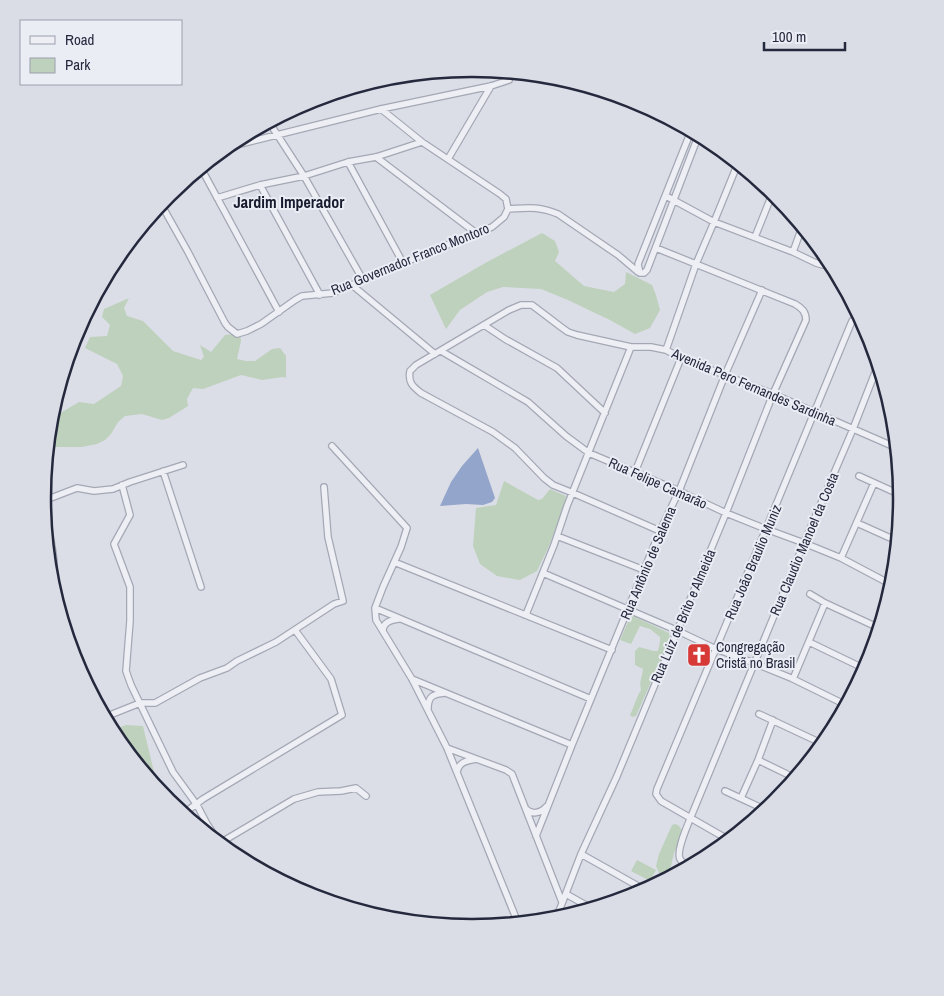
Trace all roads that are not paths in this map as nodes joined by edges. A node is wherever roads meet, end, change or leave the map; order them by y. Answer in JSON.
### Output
{"nodes":[{"id":1,"x":509,"y":80,"type":"dead end"},
{"id":2,"x":491,"y":86,"type":"junction"},
{"id":3,"x":381,"y":110,"type":"junction"},
{"id":4,"x":273,"y":128,"type":"edge"},
{"id":5,"x":277,"y":135,"type":"junction"},
{"id":6,"x":688,"y":138,"type":"edge"},
{"id":7,"x":248,"y":142,"type":"edge"},
{"id":8,"x":422,"y":142,"type":"junction"},
{"id":9,"x":695,"y":142,"type":"edge"},
{"id":10,"x":376,"y":157,"type":"junction"},
{"id":11,"x":448,"y":159,"type":"junction"},
{"id":12,"x":348,"y":162,"type":"junction"},
{"id":13,"x":735,"y":170,"type":"edge"},
{"id":14,"x":204,"y":174,"type":"edge"},
{"id":15,"x":304,"y":176,"type":"junction"},
{"id":16,"x":260,"y":186,"type":"junction"},
{"id":17,"x":666,"y":196,"type":"junction"},
{"id":18,"x":217,"y":198,"type":"junction"},
{"id":19,"x":770,"y":200,"type":"edge"},
{"id":20,"x":674,"y":201,"type":"junction"},
{"id":21,"x":508,"y":209,"type":"junction"},
{"id":22,"x":164,"y":211,"type":"edge"},
{"id":23,"x":714,"y":222,"type":"junction"},
{"id":24,"x":476,"y":233,"type":"junction"},
{"id":25,"x":799,"y":234,"type":"edge"},
{"id":26,"x":755,"y":238,"type":"junction"},
{"id":27,"x":656,"y":248,"type":"junction"},
{"id":28,"x":793,"y":252,"type":"junction"},
{"id":29,"x":403,"y":263,"type":"junction"},
{"id":30,"x":696,"y":264,"type":"junction"},
{"id":31,"x":822,"y":265,"type":"edge"},
{"id":32,"x":641,"y":273,"type":"junction"},
{"id":33,"x":363,"y":280,"type":"junction"},
{"id":34,"x":352,"y":284,"type":"junction"},
{"id":35,"x":762,"y":290,"type":"junction"},
{"id":36,"x":320,"y":295,"type":"junction"},
{"id":37,"x":279,"y":312,"type":"junction"},
{"id":38,"x":852,"y":321,"type":"dead end"},
{"id":39,"x":484,"y":325,"type":"junction"},
{"id":40,"x":631,"y":347,"type":"junction"},
{"id":41,"x":666,"y":350,"type":"junction"},
{"id":42,"x":442,"y":351,"type":"junction"},
{"id":43,"x":435,"y":354,"type":"junction"},
{"id":44,"x":681,"y":358,"type":"junction"},
{"id":45,"x":725,"y":375,"type":"junction"},
{"id":46,"x":874,"y":376,"type":"edge"},
{"id":47,"x":773,"y":394,"type":"junction"},
{"id":48,"x":606,"y":413,"type":"junction"},
{"id":49,"x":814,"y":413,"type":"junction"},
{"id":50,"x":853,"y":429,"type":"junction"},
{"id":51,"x":889,"y":444,"type":"edge"},
{"id":52,"x":332,"y":446,"type":"dead end"},
{"id":53,"x":589,"y":453,"type":"junction"},
{"id":54,"x":183,"y":465,"type":"dead end"},
{"id":55,"x":163,"y":471,"type":"junction"},
{"id":56,"x":635,"y":472,"type":"junction"},
{"id":57,"x":860,"y":476,"type":"dead end"},
{"id":58,"x":874,"y":483,"type":"junction"},
{"id":59,"x":122,"y":485,"type":"junction"},
{"id":60,"x":324,"y":487,"type":"dead end"},
{"id":61,"x":679,"y":491,"type":"junction"},
{"id":62,"x":893,"y":491,"type":"edge"},
{"id":63,"x":573,"y":493,"type":"junction"},
{"id":64,"x":51,"y":498,"type":"edge"},
{"id":65,"x":726,"y":513,"type":"junction"},
{"id":66,"x":857,"y":523,"type":"junction"},
{"id":67,"x":766,"y":530,"type":"junction"},
{"id":68,"x":660,"y":531,"type":"junction"},
{"id":69,"x":557,"y":536,"type":"junction"},
{"id":70,"x":891,"y":538,"type":"edge"},
{"id":71,"x":804,"y":542,"type":"junction"},
{"id":72,"x":841,"y":558,"type":"junction"},
{"id":73,"x":394,"y":562,"type":"junction"},
{"id":74,"x":644,"y":570,"type":"junction"},
{"id":75,"x":543,"y":574,"type":"junction"},
{"id":76,"x":885,"y":581,"type":"edge"},
{"id":77,"x":202,"y":587,"type":"dead end"},
{"id":78,"x":810,"y":594,"type":"dead end"},
{"id":79,"x":825,"y":603,"type":"junction"},
{"id":80,"x":375,"y":608,"type":"junction"},
{"id":81,"x":628,"y":610,"type":"junction"},
{"id":82,"x":525,"y":615,"type":"junction"},
{"id":83,"x":400,"y":618,"type":"junction"},
{"id":84,"x":872,"y":625,"type":"edge"},
{"id":85,"x":295,"y":630,"type":"junction"},
{"id":86,"x":676,"y":630,"type":"junction"},
{"id":87,"x":383,"y":631,"type":"junction"},
{"id":88,"x":809,"y":642,"type":"junction"},
{"id":89,"x":716,"y":649,"type":"junction"},
{"id":90,"x":612,"y":650,"type":"junction"},
{"id":91,"x":754,"y":663,"type":"junction"},
{"id":92,"x":858,"y":666,"type":"edge"},
{"id":93,"x":412,"y":679,"type":"junction"},
{"id":94,"x":793,"y":680,"type":"junction"},
{"id":95,"x":446,"y":693,"type":"junction"},
{"id":96,"x":591,"y":698,"type":"junction"},
{"id":97,"x":839,"y":702,"type":"edge"},
{"id":98,"x":140,"y":703,"type":"junction"},
{"id":99,"x":429,"y":712,"type":"junction"},
{"id":100,"x":759,"y":714,"type":"dead end"},
{"id":101,"x":112,"y":715,"type":"edge"},
{"id":102,"x":773,"y":720,"type":"junction"},
{"id":103,"x":816,"y":741,"type":"edge"},
{"id":104,"x":572,"y":745,"type":"junction"},
{"id":105,"x":447,"y":748,"type":"junction"},
{"id":106,"x":477,"y":759,"type":"junction"},
{"id":107,"x":758,"y":760,"type":"junction"},
{"id":108,"x":457,"y":772,"type":"junction"},
{"id":109,"x":788,"y":775,"type":"edge"},
{"id":110,"x":724,"y":790,"type":"dead end"},
{"id":111,"x":366,"y":796,"type":"dead end"},
{"id":112,"x":741,"y":798,"type":"junction"},
{"id":113,"x":197,"y":804,"type":"junction"},
{"id":114,"x":548,"y":806,"type":"junction"},
{"id":115,"x":758,"y":806,"type":"edge"},
{"id":116,"x":525,"y":807,"type":"junction"},
{"id":117,"x":190,"y":809,"type":"edge"},
{"id":118,"x":690,"y":818,"type":"junction"},
{"id":119,"x":207,"y":825,"type":"edge"},
{"id":120,"x":536,"y":836,"type":"junction"},
{"id":121,"x":722,"y":836,"type":"edge"},
{"id":122,"x":226,"y":839,"type":"edge"},
{"id":123,"x":582,"y":854,"type":"junction"},
{"id":124,"x":682,"y":862,"type":"edge"},
{"id":125,"x":637,"y":885,"type":"edge"},
{"id":126,"x":566,"y":894,"type":"junction"},
{"id":127,"x":562,"y":902,"type":"junction"},
{"id":128,"x":583,"y":903,"type":"edge"},
{"id":129,"x":559,"y":910,"type":"edge"},
{"id":130,"x":515,"y":916,"type":"edge"}],
"edges":[{"from":1,"to":2,"type":"street"},
{"from":2,"to":3,"type":"street"},
{"from":2,"to":11,"type":"street"},
{"from":3,"to":5,"type":"street"},
{"from":3,"to":8,"type":"street"},
{"from":4,"to":5,"type":"street"},
{"from":5,"to":7,"type":"street"},
{"from":5,"to":15,"type":"street"},
{"from":6,"to":17,"type":"street"},
{"from":8,"to":10,"type":"street"},
{"from":8,"to":11,"type":"street"},
{"from":9,"to":20,"type":"street"},
{"from":10,"to":12,"type":"street"},
{"from":10,"to":24,"type":"street"},
{"from":11,"to":21,"type":"street"},
{"from":12,"to":15,"type":"street"},
{"from":12,"to":29,"type":"street"},
{"from":13,"to":23,"type":"street"},
{"from":14,"to":18,"type":"street"},
{"from":15,"to":16,"type":"street"},
{"from":15,"to":33,"type":"street"},
{"from":16,"to":18,"type":"street"},
{"from":16,"to":36,"type":"street"},
{"from":17,"to":20,"type":"street"},
{"from":17,"to":32,"type":"street"},
{"from":18,"to":37,"type":"street"},
{"from":19,"to":26,"type":"street"},
{"from":20,"to":23,"type":"street"},
{"from":20,"to":27,"type":"street"},
{"from":21,"to":24,"type":"street","name":"Rua Governador Franco Montoro"},
{"from":21,"to":32,"type":"street"},
{"from":22,"to":37,"type":"street","name":"Rua Governador Franco Montoro"},
{"from":23,"to":26,"type":"street"},
{"from":23,"to":30,"type":"street"},
{"from":24,"to":29,"type":"street","name":"Rua Governador Franco Montoro"},
{"from":25,"to":28,"type":"street"},
{"from":26,"to":28,"type":"street"},
{"from":27,"to":30,"type":"street"},
{"from":27,"to":32,"type":"street"},
{"from":28,"to":31,"type":"street"},
{"from":29,"to":33,"type":"street","name":"Rua Governador Franco Montoro"},
{"from":30,"to":35,"type":"street"},
{"from":30,"to":41,"type":"street"},
{"from":33,"to":34,"type":"street","name":"Rua Governador Franco Montoro"},
{"from":34,"to":36,"type":"street","name":"Rua Governador Franco Montoro"},
{"from":34,"to":43,"type":"street"},
{"from":35,"to":45,"type":"street","name":"Rua Antônio de Salema"},
{"from":35,"to":47,"type":"street","name":"Rua Luiz de Brito e Almeida"},
{"from":36,"to":37,"type":"street","name":"Rua Governador Franco Montoro"},
{"from":38,"to":49,"type":"street","name":"Rua João Braulio Muniz"},
{"from":39,"to":40,"type":"street","name":"Avenida Pero Fernandes Sardinha"},
{"from":39,"to":42,"type":"street"},
{"from":39,"to":48,"type":"street"},
{"from":40,"to":41,"type":"street","name":"Avenida Pero Fernandes Sardinha"},
{"from":40,"to":48,"type":"street"},
{"from":41,"to":44,"type":"street","name":"Avenida Pero Fernandes Sardinha"},
{"from":42,"to":43,"type":"street"},
{"from":42,"to":53,"type":"street","name":"Rua Felipe Camarão"},
{"from":43,"to":63,"type":"street"},
{"from":44,"to":45,"type":"street","name":"Avenida Pero Fernandes Sardinha"},
{"from":44,"to":56,"type":"street"},
{"from":45,"to":47,"type":"street","name":"Avenida Pero Fernandes Sardinha"},
{"from":45,"to":61,"type":"street","name":"Rua Antônio de Salema"},
{"from":46,"to":50,"type":"street","name":"Rua Claudio Manoel da Costa"},
{"from":47,"to":49,"type":"street","name":"Avenida Pero Fernandes Sardinha"},
{"from":47,"to":65,"type":"street","name":"Rua Luiz de Brito e Almeida"},
{"from":48,"to":53,"type":"street"},
{"from":49,"to":50,"type":"street","name":"Avenida Pero Fernandes Sardinha"},
{"from":49,"to":67,"type":"street","name":"Rua João Braulio Muniz"},
{"from":50,"to":51,"type":"street","name":"Avenida Pero Fernandes Sardinha"},
{"from":50,"to":71,"type":"street","name":"Rua Claudio Manoel da Costa"},
{"from":52,"to":73,"type":"street"},
{"from":53,"to":56,"type":"street","name":"Rua Felipe Camarão"},
{"from":53,"to":63,"type":"street"},
{"from":54,"to":55,"type":"street"},
{"from":55,"to":59,"type":"street"},
{"from":55,"to":77,"type":"street"},
{"from":56,"to":61,"type":"street","name":"Rua Felipe Camarão"},
{"from":57,"to":58,"type":"street"},
{"from":58,"to":62,"type":"street"},
{"from":58,"to":66,"type":"street"},
{"from":59,"to":64,"type":"street"},
{"from":59,"to":98,"type":"street"},
{"from":60,"to":85,"type":"street"},
{"from":61,"to":65,"type":"street","name":"Rua Felipe Camarão"},
{"from":61,"to":68,"type":"street","name":"Rua Antônio de Salema"},
{"from":63,"to":68,"type":"street"},
{"from":63,"to":69,"type":"street"},
{"from":65,"to":67,"type":"street","name":"Rua Felipe Camarão"},
{"from":65,"to":86,"type":"street","name":"Rua Luiz de Brito e Almeida"},
{"from":66,"to":70,"type":"street"},
{"from":66,"to":72,"type":"street"},
{"from":67,"to":71,"type":"street","name":"Rua Felipe Camarão"},
{"from":67,"to":89,"type":"street","name":"Rua João Braulio Muniz"},
{"from":68,"to":74,"type":"street","name":"Rua Antônio de Salema"},
{"from":69,"to":74,"type":"street"},
{"from":69,"to":75,"type":"street"},
{"from":71,"to":72,"type":"street","name":"Rua Felipe Camarão"},
{"from":71,"to":91,"type":"street","name":"Rua Claudio Manoel da Costa"},
{"from":72,"to":76,"type":"street","name":"Rua Felipe Camarão"},
{"from":73,"to":80,"type":"street"},
{"from":73,"to":82,"type":"street"},
{"from":74,"to":81,"type":"street","name":"Rua Antônio de Salema"},
{"from":75,"to":81,"type":"street"},
{"from":75,"to":82,"type":"street"},
{"from":78,"to":79,"type":"street"},
{"from":79,"to":84,"type":"street"},
{"from":79,"to":88,"type":"street"},
{"from":80,"to":83,"type":"street"},
{"from":80,"to":87,"type":"street"},
{"from":81,"to":86,"type":"street"},
{"from":81,"to":90,"type":"street","name":"Rua Antônio de Salema"},
{"from":82,"to":90,"type":"street"},
{"from":83,"to":87,"type":"street"},
{"from":83,"to":96,"type":"street"},
{"from":85,"to":98,"type":"street"},
{"from":85,"to":113,"type":"street"},
{"from":86,"to":89,"type":"street"},
{"from":86,"to":123,"type":"street","name":"Rua Luiz de Brito e Almeida"},
{"from":87,"to":93,"type":"street"},
{"from":88,"to":92,"type":"street"},
{"from":88,"to":94,"type":"street"},
{"from":89,"to":91,"type":"street"},
{"from":89,"to":118,"type":"street","name":"Rua João Braulio Muniz"},
{"from":90,"to":96,"type":"street","name":"Rua Antônio de Salema"},
{"from":91,"to":94,"type":"street"},
{"from":91,"to":118,"type":"street","name":"Rua Claudio Manoel da Costa"},
{"from":93,"to":95,"type":"street"},
{"from":93,"to":99,"type":"street"},
{"from":94,"to":97,"type":"street"},
{"from":95,"to":99,"type":"street"},
{"from":95,"to":104,"type":"street"},
{"from":96,"to":104,"type":"street","name":"Rua Antônio de Salema"},
{"from":98,"to":101,"type":"street"},
{"from":98,"to":113,"type":"street"},
{"from":99,"to":105,"type":"street"},
{"from":100,"to":102,"type":"street"},
{"from":102,"to":103,"type":"street"},
{"from":102,"to":107,"type":"street"},
{"from":104,"to":114,"type":"street","name":"Rua Antônio de Salema"},
{"from":105,"to":106,"type":"street"},
{"from":105,"to":108,"type":"street"},
{"from":106,"to":108,"type":"street"},
{"from":106,"to":116,"type":"street"},
{"from":107,"to":109,"type":"street"},
{"from":107,"to":112,"type":"street"},
{"from":108,"to":130,"type":"street"},
{"from":110,"to":112,"type":"street"},
{"from":111,"to":122,"type":"street"},
{"from":112,"to":115,"type":"street"},
{"from":113,"to":117,"type":"street"},
{"from":113,"to":119,"type":"street"},
{"from":114,"to":116,"type":"street"},
{"from":114,"to":120,"type":"street","name":"Rua Antônio de Salema"},
{"from":116,"to":120,"type":"street"},
{"from":118,"to":121,"type":"street"},
{"from":118,"to":124,"type":"street","name":"Rua Claudio Manoel da Costa"},
{"from":120,"to":127,"type":"street"},
{"from":123,"to":125,"type":"street"},
{"from":123,"to":126,"type":"street","name":"Rua Luiz de Brito e Almeida"},
{"from":126,"to":127,"type":"street","name":"Rua Luiz de Brito e Almeida"},
{"from":126,"to":128,"type":"street"},
{"from":127,"to":129,"type":"street","name":"Rua Luiz de Brito e Almeida"}]}
